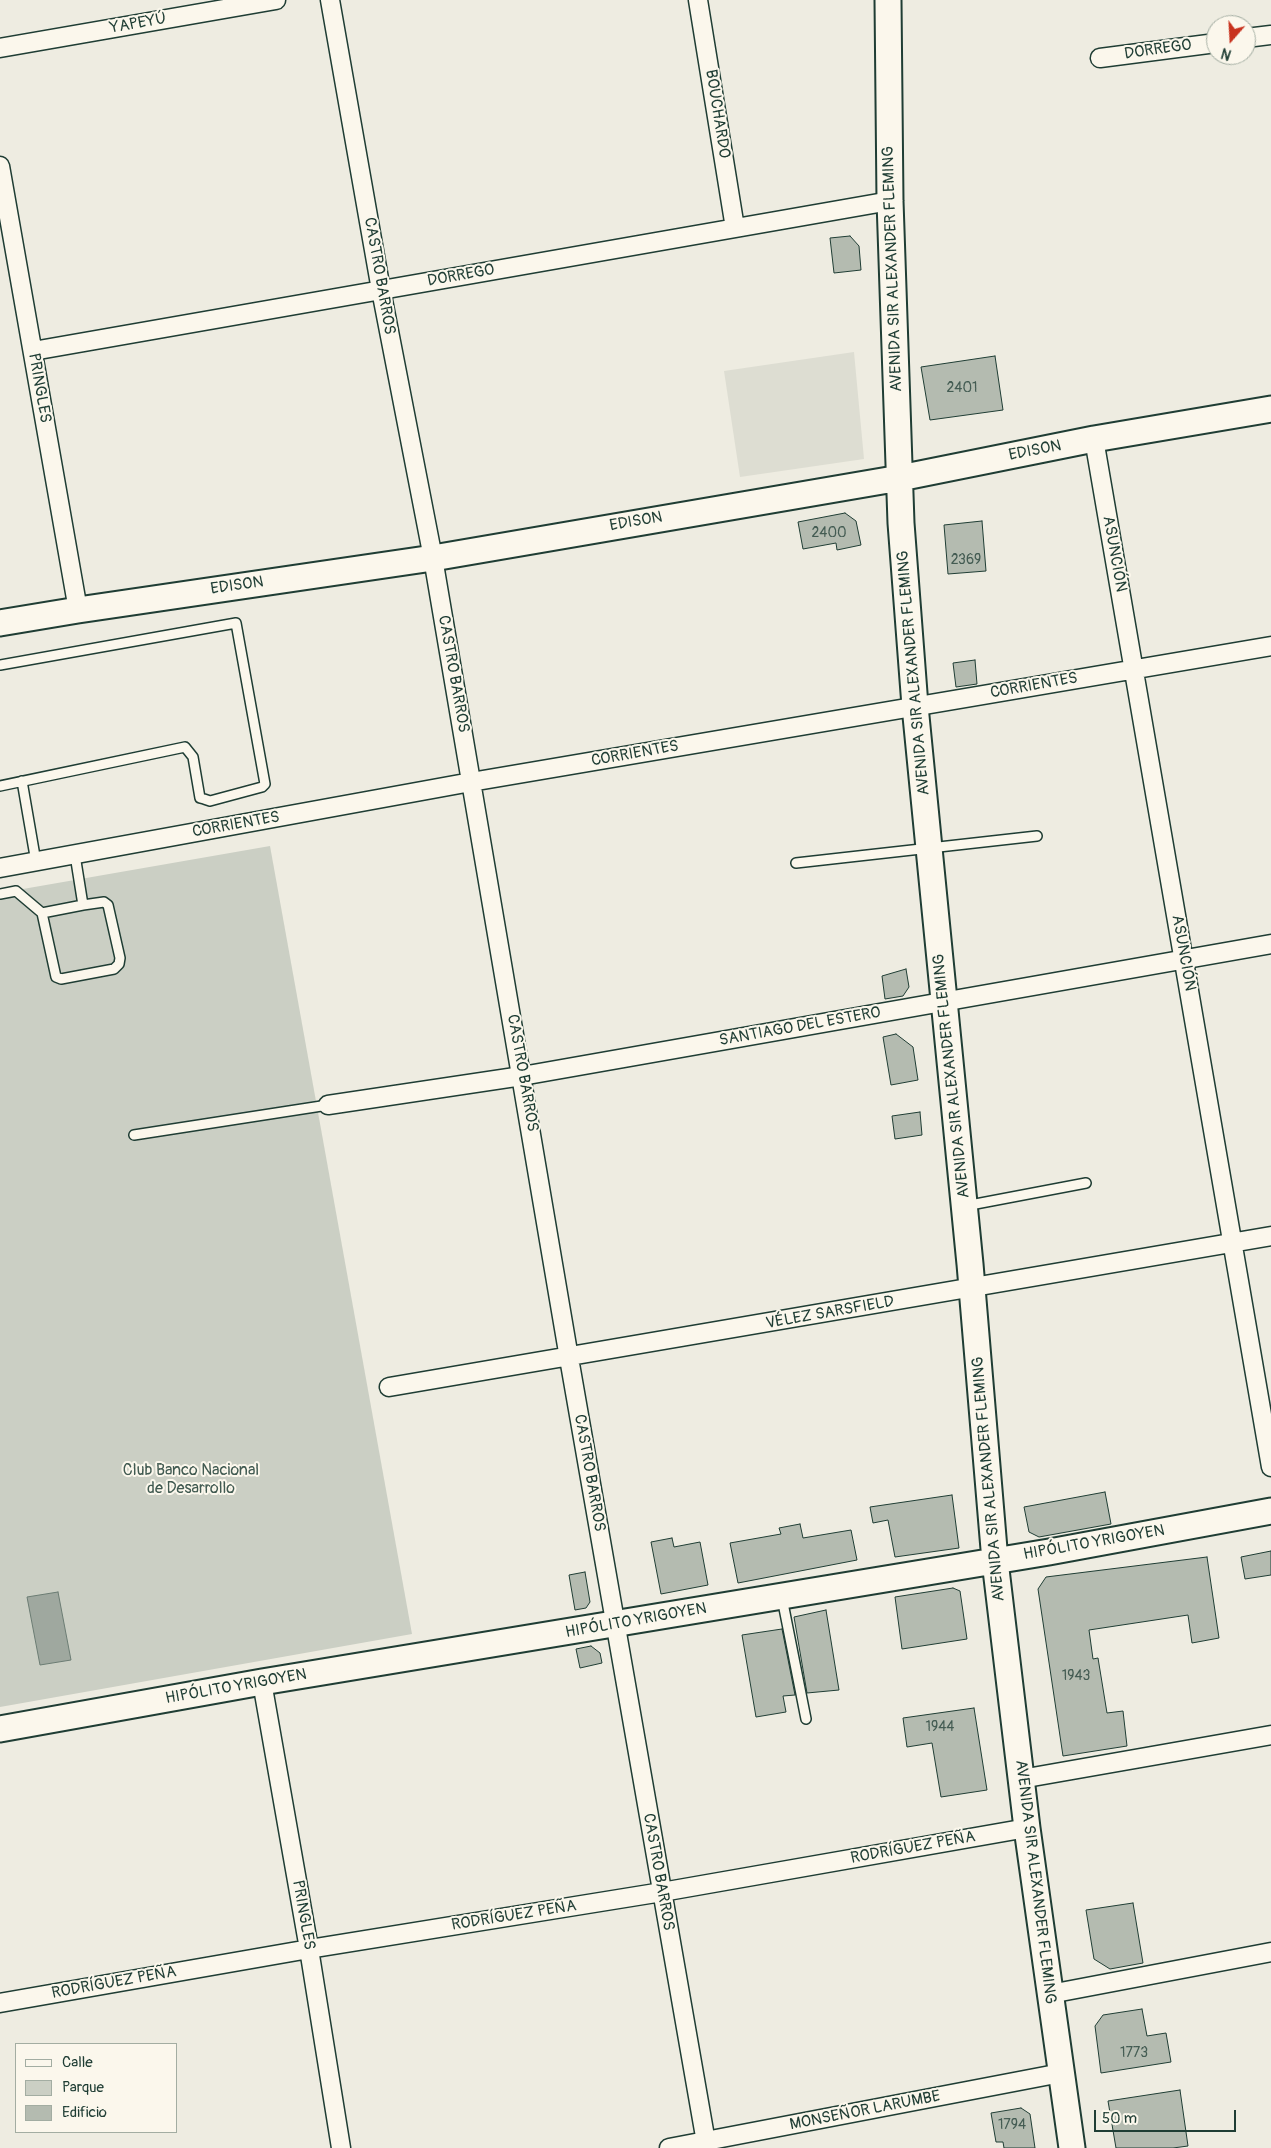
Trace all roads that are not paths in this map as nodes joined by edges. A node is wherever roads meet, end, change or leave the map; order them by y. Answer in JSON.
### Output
{"nodes":[{"id":1,"x":276,"y":0,"type":"edge"},
{"id":2,"x":330,"y":0,"type":"edge"},
{"id":3,"x":698,"y":0,"type":"edge"},
{"id":4,"x":888,"y":0,"type":"edge"},
{"id":5,"x":1271,"y":35,"type":"edge"},
{"id":6,"x":1256,"y":37,"type":"edge"},
{"id":7,"x":1206,"y":43,"type":"edge"},
{"id":8,"x":0,"y":48,"type":"edge"},
{"id":9,"x":1100,"y":58,"type":"dead end"},
{"id":10,"x":0,"y":166,"type":"edge"},
{"id":11,"x":890,"y":201,"type":"junction"},
{"id":12,"x":735,"y":228,"type":"junction"},
{"id":13,"x":381,"y":290,"type":"junction"},
{"id":14,"x":33,"y":351,"type":"junction"},
{"id":15,"x":1271,"y":409,"type":"edge"},
{"id":16,"x":1094,"y":439,"type":"junction"},
{"id":17,"x":900,"y":478,"type":"junction"},
{"id":18,"x":433,"y":558,"type":"junction"},
{"id":19,"x":78,"y":610,"type":"junction"},
{"id":20,"x":0,"y":623,"type":"edge"},
{"id":21,"x":1271,"y":646,"type":"edge"},
{"id":22,"x":0,"y":665,"type":"edge"},
{"id":23,"x":1134,"y":669,"type":"junction"},
{"id":24,"x":915,"y":706,"type":"junction"},
{"id":25,"x":22,"y":782,"type":"junction"},
{"id":26,"x":471,"y":782,"type":"junction"},
{"id":27,"x":0,"y":786,"type":"edge"},
{"id":28,"x":1037,"y":836,"type":"dead end"},
{"id":29,"x":930,"y":848,"type":"junction"},
{"id":30,"x":75,"y":855,"type":"junction"},
{"id":31,"x":36,"y":862,"type":"junction"},
{"id":32,"x":796,"y":864,"type":"dead end"},
{"id":33,"x":0,"y":868,"type":"edge"},
{"id":34,"x":0,"y":894,"type":"edge"},
{"id":35,"x":83,"y":905,"type":"junction"},
{"id":36,"x":42,"y":913,"type":"junction"},
{"id":37,"x":1271,"y":944,"type":"edge"},
{"id":38,"x":1184,"y":960,"type":"junction"},
{"id":39,"x":944,"y":1002,"type":"junction"},
{"id":40,"x":522,"y":1076,"type":"junction"},
{"id":41,"x":328,"y":1106,"type":"joint"},
{"id":42,"x":134,"y":1136,"type":"dead end"},
{"id":43,"x":1086,"y":1183,"type":"dead end"},
{"id":44,"x":965,"y":1206,"type":"junction"},
{"id":45,"x":1271,"y":1236,"type":"edge"},
{"id":46,"x":1232,"y":1243,"type":"junction"},
{"id":47,"x":972,"y":1288,"type":"junction"},
{"id":48,"x":569,"y":1358,"type":"junction"},
{"id":49,"x":389,"y":1387,"type":"dead end"},
{"id":50,"x":1271,"y":1467,"type":"edge"},
{"id":51,"x":1271,"y":1511,"type":"edge"},
{"id":52,"x":995,"y":1561,"type":"junction"},
{"id":53,"x":782,"y":1596,"type":"junction"},
{"id":54,"x":616,"y":1624,"type":"junction"},
{"id":55,"x":262,"y":1682,"type":"junction"},
{"id":56,"x":806,"y":1720,"type":"dead end"},
{"id":57,"x":0,"y":1729,"type":"edge"},
{"id":58,"x":1271,"y":1735,"type":"edge"},
{"id":59,"x":1021,"y":1779,"type":"junction"},
{"id":60,"x":1027,"y":1828,"type":"junction"},
{"id":61,"x":662,"y":1892,"type":"junction"},
{"id":62,"x":309,"y":1949,"type":"junction"},
{"id":63,"x":1271,"y":1952,"type":"edge"},
{"id":64,"x":1050,"y":1994,"type":"junction"},
{"id":65,"x":0,"y":2003,"type":"edge"},
{"id":66,"x":1061,"y":2073,"type":"junction"},
{"id":67,"x":706,"y":2145,"type":"edge"},
{"id":68,"x":341,"y":2148,"type":"edge"},
{"id":69,"x":669,"y":2148,"type":"edge"},
{"id":70,"x":1072,"y":2148,"type":"edge"}],
"edges":[{"from":1,"to":8,"type":"street","name":"YAPEYÚ"},
{"from":2,"to":13,"type":"street","name":"CASTRO BARROS"},
{"from":3,"to":12,"type":"street","name":"BOUCHARDO"},
{"from":4,"to":11,"type":"street","name":"AVENIDA SIR ALEXANDER FLEMING"},
{"from":5,"to":6,"type":"street"},
{"from":7,"to":9,"type":"street","name":"DORREGO"},
{"from":10,"to":14,"type":"street","name":"PRINGLES"},
{"from":11,"to":12,"type":"street","name":"DORREGO"},
{"from":11,"to":17,"type":"street","name":"AVENIDA SIR ALEXANDER FLEMING"},
{"from":12,"to":13,"type":"street","name":"DORREGO"},
{"from":13,"to":14,"type":"street","name":"DORREGO"},
{"from":13,"to":18,"type":"street","name":"CASTRO BARROS"},
{"from":14,"to":19,"type":"street","name":"PRINGLES"},
{"from":15,"to":16,"type":"street","name":"EDISON"},
{"from":16,"to":17,"type":"street","name":"EDISON"},
{"from":16,"to":23,"type":"street","name":"ASUNCIÓN"},
{"from":17,"to":18,"type":"street","name":"EDISON"},
{"from":17,"to":24,"type":"street","name":"AVENIDA SIR ALEXANDER FLEMING"},
{"from":18,"to":19,"type":"street","name":"EDISON"},
{"from":18,"to":26,"type":"street","name":"CASTRO BARROS"},
{"from":19,"to":20,"type":"street","name":"EDISON"},
{"from":21,"to":23,"type":"street","name":"CORRIENTES"},
{"from":22,"to":25,"type":"lane"},
{"from":23,"to":24,"type":"street","name":"CORRIENTES"},
{"from":23,"to":38,"type":"street","name":"ASUNCIÓN"},
{"from":24,"to":26,"type":"street","name":"CORRIENTES"},
{"from":24,"to":29,"type":"street","name":"AVENIDA SIR ALEXANDER FLEMING"},
{"from":25,"to":27,"type":"lane"},
{"from":25,"to":31,"type":"lane"},
{"from":26,"to":30,"type":"street","name":"CORRIENTES"},
{"from":26,"to":40,"type":"street","name":"CASTRO BARROS"},
{"from":28,"to":29,"type":"lane"},
{"from":29,"to":32,"type":"lane"},
{"from":29,"to":39,"type":"street","name":"AVENIDA SIR ALEXANDER FLEMING"},
{"from":30,"to":31,"type":"street","name":"CORRIENTES"},
{"from":30,"to":35,"type":"lane"},
{"from":31,"to":33,"type":"street","name":"CORRIENTES"},
{"from":34,"to":36,"type":"lane"},
{"from":35,"to":36,"type":"lane"},
{"from":35,"to":36,"type":"lane"},
{"from":37,"to":38,"type":"street","name":"SANTIAGO DEL ESTERO"},
{"from":38,"to":39,"type":"street","name":"SANTIAGO DEL ESTERO"},
{"from":38,"to":46,"type":"street","name":"ASUNCIÓN"},
{"from":39,"to":40,"type":"street","name":"SANTIAGO DEL ESTERO"},
{"from":39,"to":44,"type":"street","name":"AVENIDA SIR ALEXANDER FLEMING"},
{"from":40,"to":41,"type":"street","name":"SANTIAGO DEL ESTERO"},
{"from":40,"to":48,"type":"street","name":"CASTRO BARROS"},
{"from":41,"to":42,"type":"lane"},
{"from":43,"to":44,"type":"lane"},
{"from":44,"to":47,"type":"street","name":"AVENIDA SIR ALEXANDER FLEMING"},
{"from":45,"to":46,"type":"street","name":"VÉLEZ SARSFIELD"},
{"from":46,"to":47,"type":"street","name":"VÉLEZ SARSFIELD"},
{"from":46,"to":50,"type":"street","name":"ASUNCIÓN"},
{"from":47,"to":48,"type":"street","name":"VÉLEZ SARSFIELD"},
{"from":47,"to":52,"type":"street","name":"AVENIDA SIR ALEXANDER FLEMING"},
{"from":48,"to":49,"type":"street","name":"VÉLEZ SARSFIELD"},
{"from":48,"to":54,"type":"street","name":"CASTRO BARROS"},
{"from":51,"to":52,"type":"street","name":"HIPÓLITO YRIGOYEN"},
{"from":52,"to":53,"type":"street","name":"HIPÓLITO YRIGOYEN"},
{"from":52,"to":59,"type":"street","name":"AVENIDA SIR ALEXANDER FLEMING"},
{"from":53,"to":54,"type":"street","name":"HIPÓLITO YRIGOYEN"},
{"from":53,"to":56,"type":"lane"},
{"from":54,"to":55,"type":"street","name":"HIPÓLITO YRIGOYEN"},
{"from":54,"to":61,"type":"street","name":"CASTRO BARROS"},
{"from":55,"to":57,"type":"street","name":"HIPÓLITO YRIGOYEN"},
{"from":55,"to":62,"type":"street","name":"PRINGLES"},
{"from":58,"to":59,"type":"street"},
{"from":59,"to":60,"type":"street","name":"AVENIDA SIR ALEXANDER FLEMING"},
{"from":60,"to":61,"type":"street","name":"RODRÍGUEZ PEÑA"},
{"from":60,"to":64,"type":"street","name":"AVENIDA SIR ALEXANDER FLEMING"},
{"from":61,"to":62,"type":"street","name":"RODRÍGUEZ PEÑA"},
{"from":61,"to":67,"type":"street","name":"CASTRO BARROS"},
{"from":62,"to":65,"type":"street","name":"RODRÍGUEZ PEÑA"},
{"from":62,"to":68,"type":"street","name":"PRINGLES"},
{"from":63,"to":64,"type":"street"},
{"from":64,"to":66,"type":"street","name":"AVENIDA SIR ALEXANDER FLEMING"},
{"from":66,"to":67,"type":"street","name":"MONSEÑOR LARUMBE"},
{"from":66,"to":70,"type":"street","name":"AVENIDA SIR ALEXANDER FLEMING"},
{"from":67,"to":69,"type":"street","name":"MONSEÑOR LARUMBE"}]}
